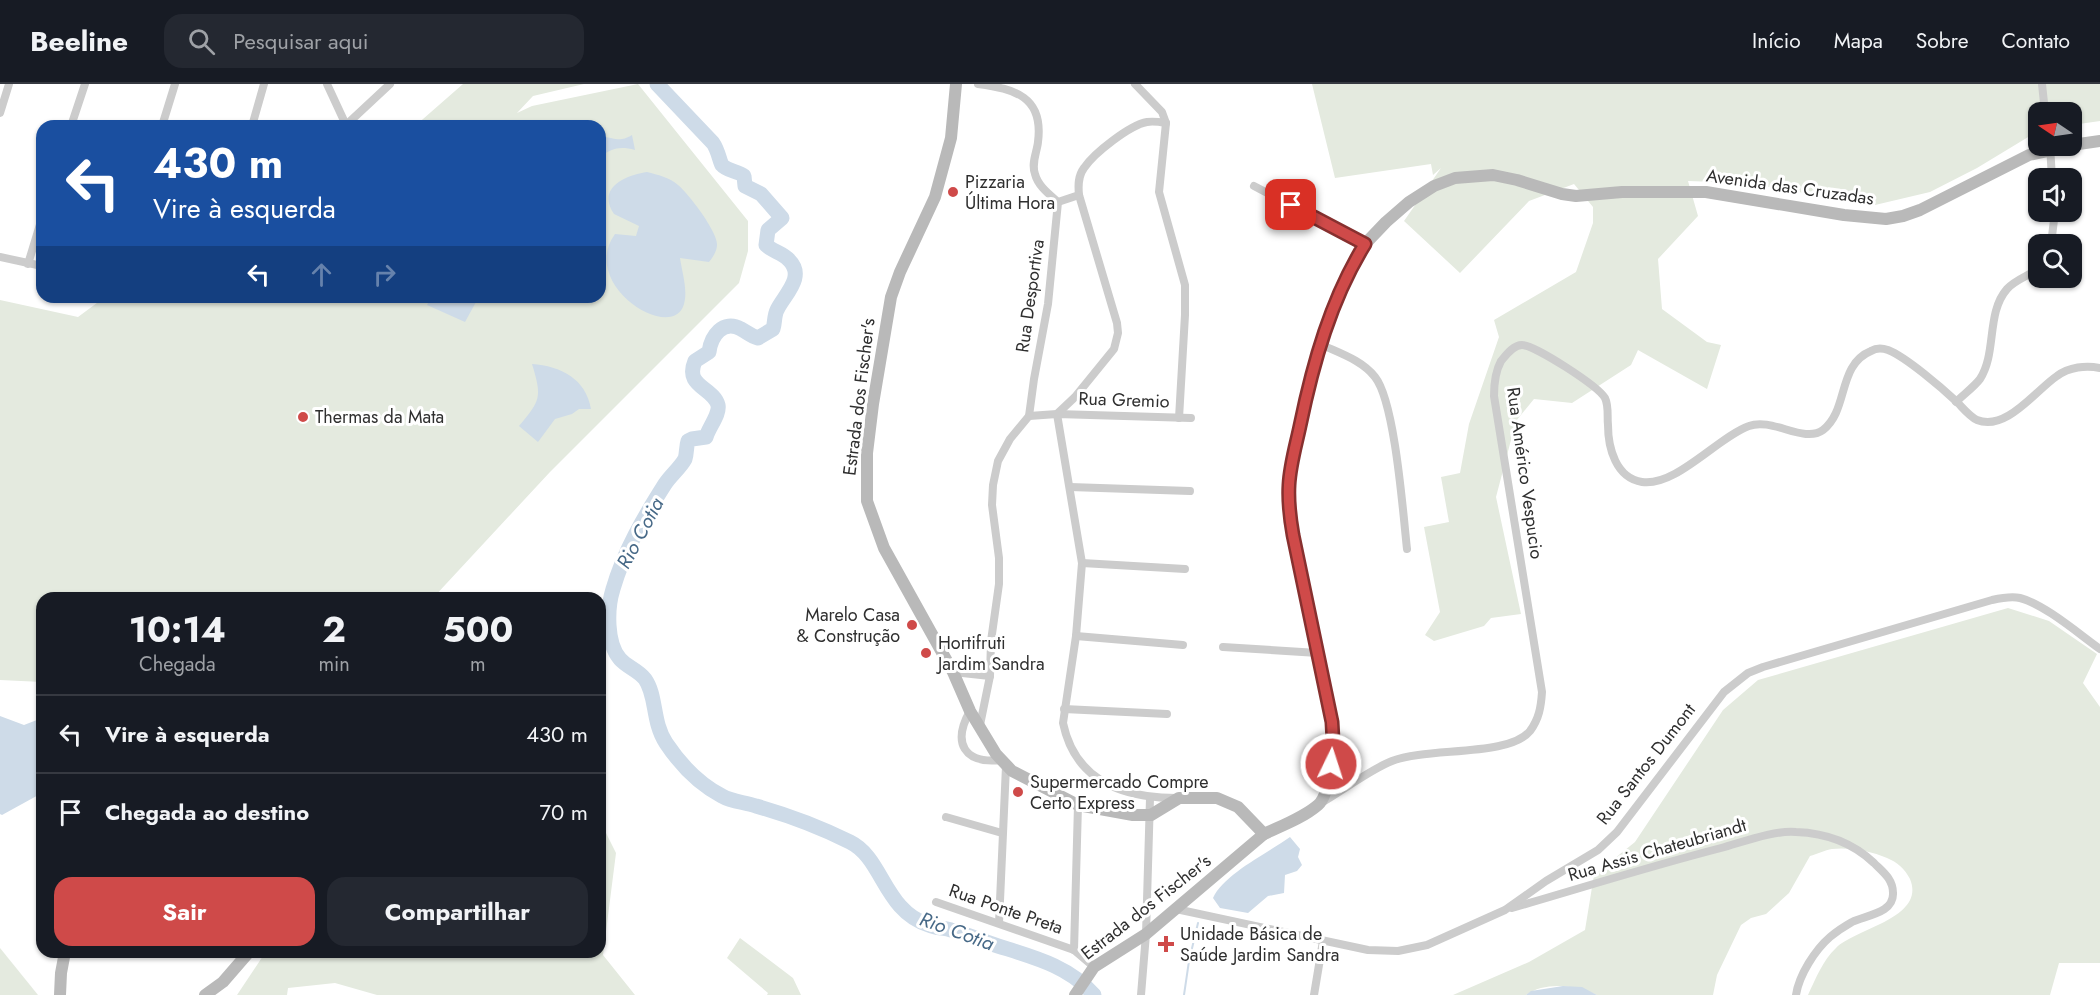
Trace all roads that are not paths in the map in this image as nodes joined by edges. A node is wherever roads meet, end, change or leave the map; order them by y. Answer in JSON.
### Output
{"nodes":[{"id":1,"x":9,"y":84,"type":"edge"},
{"id":2,"x":85,"y":84,"type":"edge"},
{"id":3,"x":175,"y":84,"type":"edge"},
{"id":4,"x":264,"y":84,"type":"edge"},
{"id":5,"x":327,"y":84,"type":"edge"},
{"id":6,"x":390,"y":84,"type":"edge"},
{"id":7,"x":956,"y":84,"type":"edge"},
{"id":8,"x":978,"y":84,"type":"edge"},
{"id":9,"x":1135,"y":84,"type":"edge"},
{"id":10,"x":2042,"y":84,"type":"edge"},
{"id":11,"x":2044,"y":102,"type":"edge"},
{"id":12,"x":0,"y":113,"type":"edge"},
{"id":13,"x":73,"y":120,"type":"edge"},
{"id":14,"x":164,"y":120,"type":"edge"},
{"id":15,"x":254,"y":120,"type":"edge"},
{"id":16,"x":343,"y":120,"type":"edge"},
{"id":17,"x":350,"y":120,"type":"edge"},
{"id":18,"x":1166,"y":123,"type":"junction"},
{"id":19,"x":2100,"y":141,"type":"edge"},
{"id":20,"x":2082,"y":143,"type":"edge"},
{"id":21,"x":2028,"y":156,"type":"edge"},
{"id":22,"x":1254,"y":186,"type":"dead end"},
{"id":23,"x":1079,"y":195,"type":"junction"},
{"id":24,"x":1058,"y":202,"type":"junction"},
{"id":25,"x":36,"y":238,"type":"edge"},
{"id":26,"x":1365,"y":244,"type":"junction"},
{"id":27,"x":0,"y":257,"type":"edge"},
{"id":28,"x":28,"y":264,"type":"junction"},
{"id":29,"x":36,"y":265,"type":"edge"},
{"id":30,"x":2028,"y":276,"type":"edge"},
{"id":31,"x":1320,"y":344,"type":"junction"},
{"id":32,"x":2100,"y":368,"type":"edge"},
{"id":33,"x":1956,"y":402,"type":"junction"},
{"id":34,"x":1057,"y":414,"type":"junction"},
{"id":35,"x":1029,"y":416,"type":"junction"},
{"id":36,"x":1179,"y":418,"type":"junction"},
{"id":37,"x":1191,"y":418,"type":"dead end"},
{"id":38,"x":1070,"y":487,"type":"junction"},
{"id":39,"x":1190,"y":492,"type":"dead end"},
{"id":40,"x":1407,"y":549,"type":"dead end"},
{"id":41,"x":1082,"y":563,"type":"junction"},
{"id":42,"x":1185,"y":569,"type":"dead end"},
{"id":43,"x":1076,"y":636,"type":"junction"},
{"id":44,"x":1183,"y":645,"type":"dead end"},
{"id":45,"x":1222,"y":647,"type":"dead end"},
{"id":46,"x":2100,"y":649,"type":"edge"},
{"id":47,"x":1318,"y":653,"type":"junction"},
{"id":48,"x":953,"y":672,"type":"junction"},
{"id":49,"x":990,"y":676,"type":"junction"},
{"id":50,"x":1064,"y":709,"type":"junction"},
{"id":51,"x":970,"y":711,"type":"junction"},
{"id":52,"x":1167,"y":714,"type":"dead end"},
{"id":53,"x":980,"y":725,"type":"junction"},
{"id":54,"x":1004,"y":763,"type":"junction"},
{"id":55,"x":1150,"y":798,"type":"junction"},
{"id":56,"x":1179,"y":798,"type":"junction"},
{"id":57,"x":1320,"y":804,"type":"junction"},
{"id":58,"x":1078,"y":805,"type":"junction"},
{"id":59,"x":1151,"y":815,"type":"junction"},
{"id":60,"x":946,"y":817,"type":"dead end"},
{"id":61,"x":1002,"y":833,"type":"junction"},
{"id":62,"x":1264,"y":834,"type":"junction"},
{"id":63,"x":936,"y":902,"type":"dead end"},
{"id":64,"x":1176,"y":909,"type":"junction"},
{"id":65,"x":1506,"y":910,"type":"junction"},
{"id":66,"x":999,"y":923,"type":"junction"},
{"id":67,"x":1146,"y":934,"type":"junction"},
{"id":68,"x":1323,"y":941,"type":"junction"},
{"id":69,"x":1074,"y":950,"type":"junction"},
{"id":70,"x":64,"y":958,"type":"edge"},
{"id":71,"x":244,"y":958,"type":"edge"},
{"id":72,"x":1094,"y":967,"type":"junction"},
{"id":73,"x":1076,"y":993,"type":"edge"},
{"id":74,"x":60,"y":995,"type":"edge"},
{"id":75,"x":205,"y":995,"type":"edge"},
{"id":76,"x":1141,"y":995,"type":"edge"},
{"id":77,"x":1314,"y":995,"type":"edge"},
{"id":78,"x":1796,"y":995,"type":"edge"}],
"edges":[{"from":1,"to":12,"type":"street"},
{"from":2,"to":13,"type":"street"},
{"from":3,"to":14,"type":"street"},
{"from":4,"to":15,"type":"street"},
{"from":5,"to":16,"type":"street"},
{"from":6,"to":17,"type":"street"},
{"from":7,"to":48,"type":"street","name":"Estrada dos Fischer's"},
{"from":8,"to":24,"type":"street"},
{"from":9,"to":18,"type":"street"},
{"from":10,"to":11,"type":"street"},
{"from":18,"to":23,"type":"street"},
{"from":18,"to":36,"type":"street"},
{"from":19,"to":20,"type":"street","name":"Avenida das Cruzadas"},
{"from":21,"to":26,"type":"street","name":"Avenida das Cruzadas"},
{"from":22,"to":26,"type":"street"},
{"from":23,"to":24,"type":"street"},
{"from":23,"to":34,"type":"street"},
{"from":24,"to":35,"type":"street","name":"Rua Desportiva"},
{"from":25,"to":28,"type":"street"},
{"from":26,"to":31,"type":"street","name":"Avenida das Cruzadas"},
{"from":27,"to":28,"type":"street"},
{"from":28,"to":29,"type":"street"},
{"from":30,"to":33,"type":"street"},
{"from":31,"to":40,"type":"street"},
{"from":31,"to":47,"type":"street","name":"Avenida das Cruzadas"},
{"from":32,"to":33,"type":"street"},
{"from":33,"to":57,"type":"street","name":"Rua Américo Vespucio"},
{"from":34,"to":35,"type":"street","name":"Rua Gremio"},
{"from":34,"to":36,"type":"street","name":"Rua Gremio"},
{"from":34,"to":38,"type":"street"},
{"from":35,"to":49,"type":"street"},
{"from":36,"to":37,"type":"street","name":"Rua Gremio"},
{"from":38,"to":39,"type":"street"},
{"from":38,"to":41,"type":"street"},
{"from":41,"to":42,"type":"street"},
{"from":41,"to":43,"type":"street"},
{"from":43,"to":44,"type":"street"},
{"from":43,"to":50,"type":"street"},
{"from":45,"to":47,"type":"street"},
{"from":46,"to":65,"type":"street","name":"Rua Santos Dumont"},
{"from":47,"to":57,"type":"street","name":"Avenida das Cruzadas"},
{"from":48,"to":49,"type":"street"},
{"from":48,"to":51,"type":"street","name":"Estrada dos Fischer's"},
{"from":49,"to":53,"type":"street"},
{"from":50,"to":52,"type":"street"},
{"from":50,"to":55,"type":"street"},
{"from":51,"to":53,"type":"street","name":"Estrada dos Fischer's"},
{"from":51,"to":54,"type":"street"},
{"from":53,"to":54,"type":"street","name":"Estrada dos Fischer's"},
{"from":54,"to":58,"type":"street","name":"Estrada dos Fischer's"},
{"from":54,"to":61,"type":"street"},
{"from":55,"to":56,"type":"street"},
{"from":55,"to":59,"type":"street"},
{"from":56,"to":59,"type":"street"},
{"from":56,"to":62,"type":"street"},
{"from":57,"to":62,"type":"street"},
{"from":58,"to":59,"type":"street","name":"Estrada dos Fischer's"},
{"from":58,"to":69,"type":"street"},
{"from":59,"to":67,"type":"street"},
{"from":60,"to":61,"type":"street"},
{"from":61,"to":66,"type":"street"},
{"from":62,"to":64,"type":"street","name":"Estrada dos Fischer's"},
{"from":63,"to":66,"type":"street","name":"Rua Ponte Preta"},
{"from":64,"to":67,"type":"street","name":"Estrada dos Fischer's"},
{"from":64,"to":68,"type":"street","name":"Rua Santos Dumont"},
{"from":65,"to":68,"type":"street","name":"Rua Santos Dumont"},
{"from":65,"to":78,"type":"street","name":"Rua Assis Chateubriandt"},
{"from":66,"to":69,"type":"street","name":"Rua Ponte Preta"},
{"from":67,"to":72,"type":"street","name":"Estrada dos Fischer's"},
{"from":67,"to":76,"type":"street"},
{"from":68,"to":77,"type":"street"},
{"from":69,"to":72,"type":"street","name":"Rua Ponte Preta"},
{"from":70,"to":74,"type":"street"},
{"from":71,"to":75,"type":"street"},
{"from":72,"to":73,"type":"street","name":"Estrada dos Fischer's"}]}
